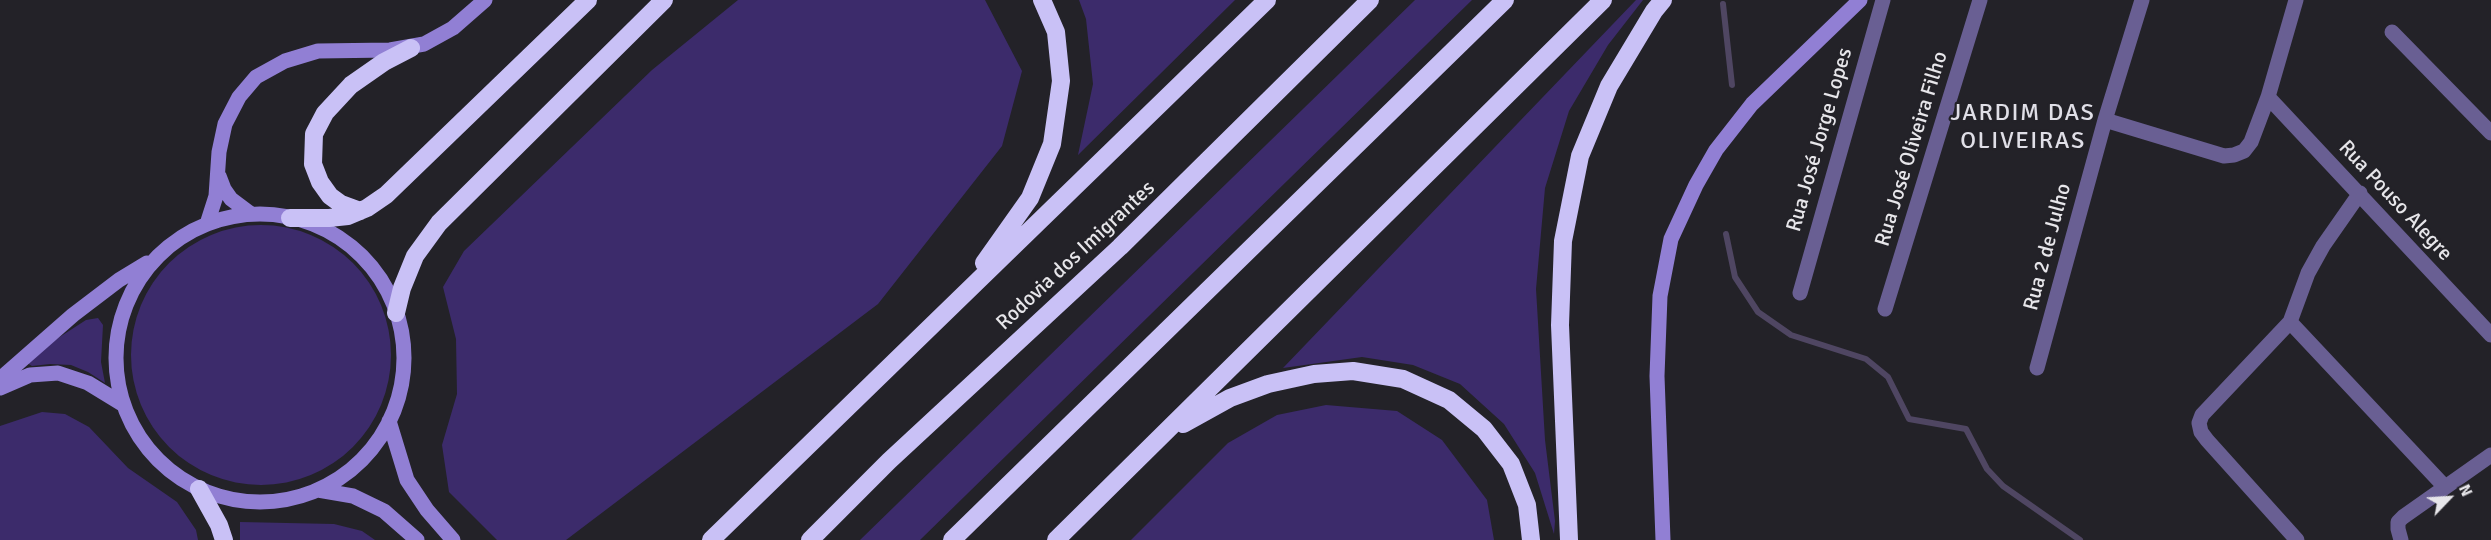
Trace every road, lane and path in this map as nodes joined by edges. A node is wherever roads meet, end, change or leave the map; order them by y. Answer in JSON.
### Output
{"nodes":[{"id":1,"x":485,"y":0,"type":"edge"},
{"id":2,"x":588,"y":0,"type":"edge"},
{"id":3,"x":664,"y":0,"type":"edge"},
{"id":4,"x":1042,"y":0,"type":"edge"},
{"id":5,"x":1267,"y":0,"type":"edge"},
{"id":6,"x":1370,"y":0,"type":"edge"},
{"id":7,"x":1505,"y":0,"type":"edge"},
{"id":8,"x":1603,"y":0,"type":"edge"},
{"id":9,"x":1663,"y":0,"type":"edge"},
{"id":10,"x":1860,"y":0,"type":"edge"},
{"id":11,"x":1883,"y":0,"type":"edge"},
{"id":12,"x":1980,"y":0,"type":"edge"},
{"id":13,"x":2142,"y":0,"type":"edge"},
{"id":14,"x":2296,"y":0,"type":"edge"},
{"id":15,"x":2392,"y":32,"type":"dead end"},
{"id":16,"x":411,"y":48,"type":"junction"},
{"id":17,"x":2268,"y":97,"type":"junction"},
{"id":18,"x":2105,"y":120,"type":"junction"},
{"id":19,"x":2491,"y":133,"type":"edge"},
{"id":20,"x":218,"y":175,"type":"junction"},
{"id":21,"x":2360,"y":193,"type":"junction"},
{"id":22,"x":360,"y":211,"type":"junction"},
{"id":23,"x":251,"y":214,"type":"junction"},
{"id":24,"x":290,"y":218,"type":"junction"},
{"id":25,"x":207,"y":224,"type":"junction"},
{"id":26,"x":158,"y":256,"type":"junction"},
{"id":27,"x":1800,"y":293,"type":"dead end"},
{"id":28,"x":961,"y":297,"type":"junction"},
{"id":29,"x":1885,"y":309,"type":"dead end"},
{"id":30,"x":396,"y":313,"type":"junction"},
{"id":31,"x":2290,"y":322,"type":"junction"},
{"id":32,"x":2491,"y":335,"type":"edge"},
{"id":33,"x":2037,"y":368,"type":"dead end"},
{"id":34,"x":0,"y":379,"type":"edge"},
{"id":35,"x":0,"y":388,"type":"edge"},
{"id":36,"x":124,"y":405,"type":"junction"},
{"id":37,"x":389,"y":421,"type":"junction"},
{"id":38,"x":1163,"y":435,"type":"junction"},
{"id":39,"x":2491,"y":455,"type":"edge"},
{"id":40,"x":2445,"y":487,"type":"junction"},
{"id":41,"x":199,"y":489,"type":"junction"},
{"id":42,"x":318,"y":490,"type":"junction"},
{"id":43,"x":224,"y":540,"type":"edge"},
{"id":44,"x":417,"y":540,"type":"edge"},
{"id":45,"x":453,"y":540,"type":"edge"},
{"id":46,"x":711,"y":540,"type":"edge"},
{"id":47,"x":810,"y":540,"type":"edge"},
{"id":48,"x":952,"y":540,"type":"edge"},
{"id":49,"x":1056,"y":540,"type":"edge"},
{"id":50,"x":1532,"y":540,"type":"edge"},
{"id":51,"x":1569,"y":540,"type":"edge"},
{"id":52,"x":1663,"y":540,"type":"edge"},
{"id":53,"x":2297,"y":540,"type":"edge"},
{"id":54,"x":2401,"y":540,"type":"edge"}],
"edges":[{"from":1,"to":16,"type":"main road"},
{"from":2,"to":22,"type":"highway"},
{"from":3,"to":30,"type":"highway"},
{"from":4,"to":28,"type":"highway"},
{"from":5,"to":28,"type":"highway"},
{"from":6,"to":47,"type":"highway","name":"Rodovia dos Imigrantes"},
{"from":7,"to":48,"type":"highway"},
{"from":8,"to":38,"type":"highway"},
{"from":9,"to":51,"type":"highway"},
{"from":10,"to":52,"type":"main road"},
{"from":11,"to":27,"type":"street","name":"Rua José Jorge Lopes"},
{"from":12,"to":29,"type":"street","name":"Rua José Oliveira Filho"},
{"from":13,"to":18,"type":"street","name":"Rua 2 de Julho"},
{"from":14,"to":17,"type":"street"},
{"from":15,"to":19,"type":"street"},
{"from":16,"to":20,"type":"main road"},
{"from":16,"to":22,"type":"highway"},
{"from":17,"to":18,"type":"street"},
{"from":17,"to":21,"type":"street","name":"Rua Pouso Alegre"},
{"from":18,"to":33,"type":"street","name":"Rua 2 de Julho"},
{"from":20,"to":23,"type":"main road"},
{"from":20,"to":25,"type":"main road"},
{"from":21,"to":31,"type":"street"},
{"from":21,"to":32,"type":"street","name":"Rua Pouso Alegre"},
{"from":22,"to":24,"type":"highway"},
{"from":23,"to":24,"type":"main road"},
{"from":23,"to":25,"type":"main road"},
{"from":24,"to":30,"type":"main road"},
{"from":25,"to":26,"type":"main road"},
{"from":26,"to":34,"type":"main road"},
{"from":26,"to":36,"type":"main road"},
{"from":28,"to":46,"type":"highway"},
{"from":30,"to":37,"type":"main road"},
{"from":31,"to":40,"type":"street"},
{"from":31,"to":53,"type":"street"},
{"from":35,"to":36,"type":"main road"},
{"from":36,"to":41,"type":"main road"},
{"from":37,"to":42,"type":"main road"},
{"from":37,"to":45,"type":"main road"},
{"from":38,"to":49,"type":"highway"},
{"from":38,"to":50,"type":"highway"},
{"from":39,"to":40,"type":"street"},
{"from":40,"to":54,"type":"street"},
{"from":41,"to":42,"type":"main road"},
{"from":41,"to":43,"type":"highway"},
{"from":42,"to":44,"type":"main road"}]}
